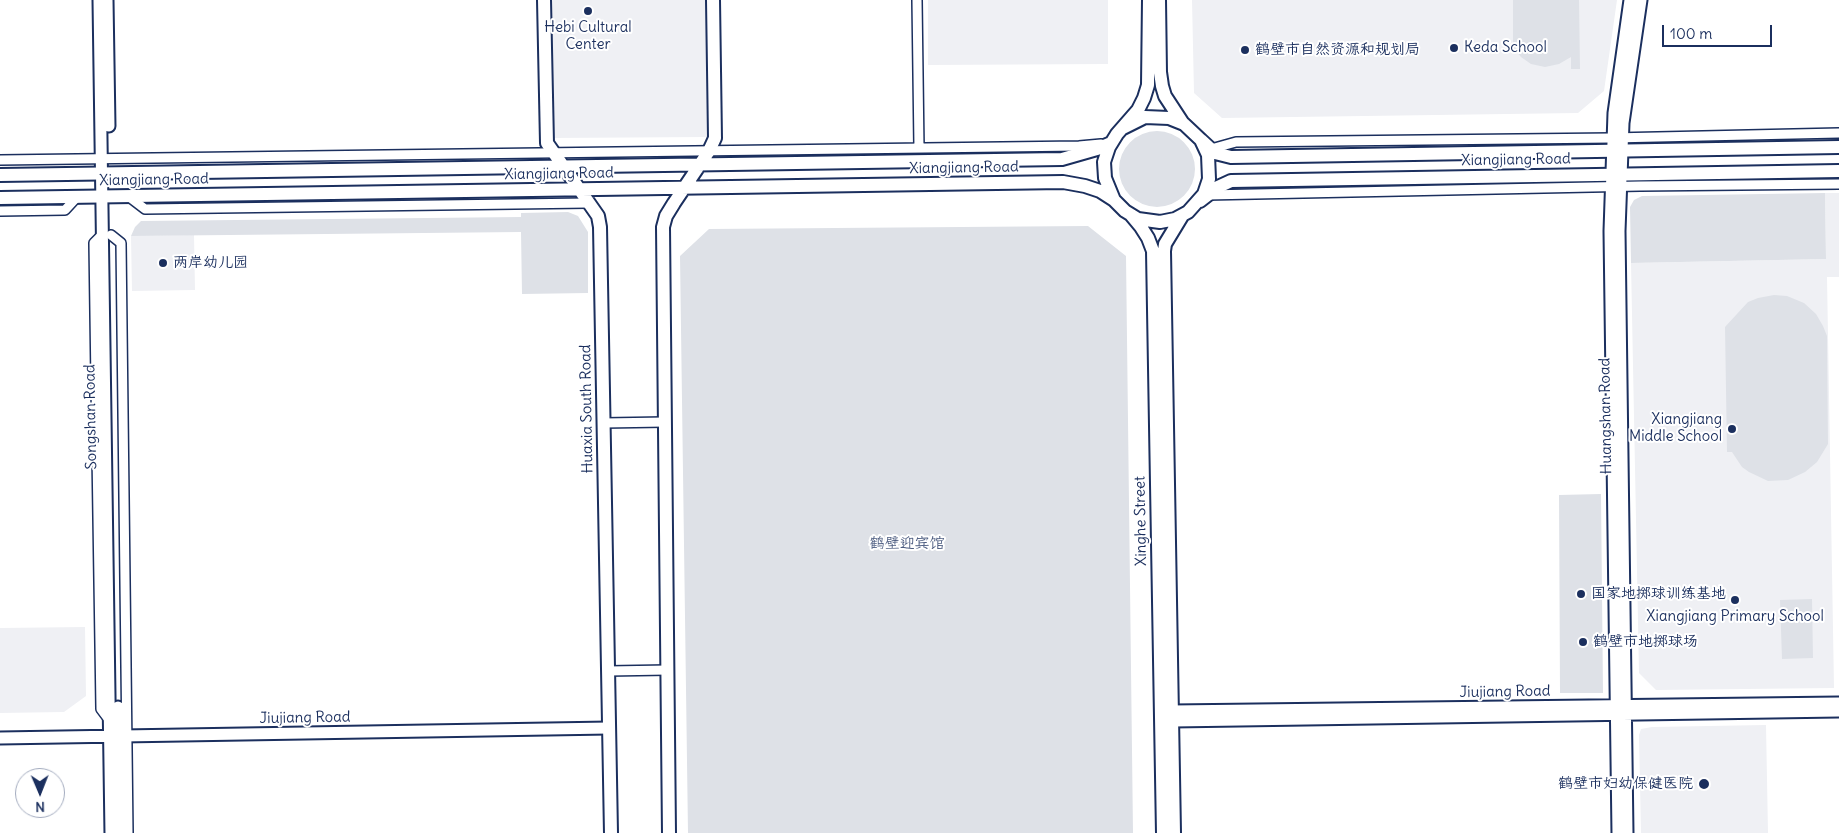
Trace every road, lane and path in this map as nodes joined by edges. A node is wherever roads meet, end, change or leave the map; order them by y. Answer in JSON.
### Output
{"nodes":[{"id":1,"x":100,"y":0,"type":"edge"},
{"id":2,"x":107,"y":0,"type":"edge"},
{"id":3,"x":544,"y":0,"type":"edge"},
{"id":4,"x":713,"y":0,"type":"edge"},
{"id":5,"x":917,"y":0,"type":"edge"},
{"id":6,"x":1149,"y":0,"type":"edge"},
{"id":7,"x":1159,"y":0,"type":"edge"},
{"id":8,"x":1630,"y":0,"type":"edge"},
{"id":9,"x":1641,"y":0,"type":"edge"},
{"id":10,"x":1184,"y":124,"type":"junction"},
{"id":11,"x":1123,"y":128,"type":"junction"},
{"id":12,"x":1839,"y":133,"type":"edge"},
{"id":13,"x":1617,"y":138,"type":"junction"},
{"id":14,"x":1111,"y":143,"type":"junction"},
{"id":15,"x":1206,"y":145,"type":"junction"},
{"id":16,"x":919,"y":148,"type":"junction"},
{"id":17,"x":1839,"y":148,"type":"edge"},
{"id":18,"x":709,"y":150,"type":"junction"},
{"id":19,"x":1617,"y":151,"type":"junction"},
{"id":20,"x":552,"y":152,"type":"junction"},
{"id":21,"x":106,"y":159,"type":"junction"},
{"id":22,"x":0,"y":160,"type":"edge"},
{"id":23,"x":700,"y":164,"type":"junction"},
{"id":24,"x":562,"y":166,"type":"junction"},
{"id":25,"x":1839,"y":172,"type":"edge"},
{"id":26,"x":106,"y":173,"type":"junction"},
{"id":27,"x":0,"y":175,"type":"edge"},
{"id":28,"x":1616,"y":181,"type":"junction"},
{"id":29,"x":1839,"y":184,"type":"edge"},
{"id":30,"x":683,"y":188,"type":"junction"},
{"id":31,"x":579,"y":190,"type":"junction"},
{"id":32,"x":128,"y":196,"type":"junction"},
{"id":33,"x":77,"y":197,"type":"junction"},
{"id":34,"x":106,"y":197,"type":"junction"},
{"id":35,"x":0,"y":198,"type":"edge"},
{"id":36,"x":1203,"y":198,"type":"junction"},
{"id":37,"x":1114,"y":200,"type":"junction"},
{"id":38,"x":588,"y":203,"type":"junction"},
{"id":39,"x":0,"y":211,"type":"edge"},
{"id":40,"x":1131,"y":216,"type":"junction"},
{"id":41,"x":1182,"y":216,"type":"junction"},
{"id":42,"x":107,"y":234,"type":"junction"},
{"id":43,"x":665,"y":422,"type":"junction"},
{"id":44,"x":604,"y":423,"type":"junction"},
{"id":45,"x":668,"y":670,"type":"junction"},
{"id":46,"x":608,"y":671,"type":"junction"},
{"id":47,"x":1839,"y":703,"type":"edge"},
{"id":48,"x":1621,"y":710,"type":"junction"},
{"id":49,"x":1839,"y":711,"type":"edge"},
{"id":50,"x":1172,"y":716,"type":"junction"},
{"id":51,"x":609,"y":725,"type":"junction"},
{"id":52,"x":0,"y":731,"type":"edge"},
{"id":53,"x":117,"y":731,"type":"junction"},
{"id":54,"x":0,"y":738,"type":"edge"},
{"id":55,"x":112,"y":833,"type":"edge"},
{"id":56,"x":120,"y":833,"type":"edge"},
{"id":57,"x":128,"y":833,"type":"edge"},
{"id":58,"x":611,"y":833,"type":"edge"},
{"id":59,"x":669,"y":833,"type":"edge"},
{"id":60,"x":1163,"y":833,"type":"edge"},
{"id":61,"x":1174,"y":833,"type":"edge"},
{"id":62,"x":1618,"y":833,"type":"edge"},
{"id":63,"x":1627,"y":833,"type":"edge"}],
"edges":[{"from":1,"to":21,"type":"street","name":"Songshan Road"},
{"from":2,"to":21,"type":"street","name":"Songshan Road"},
{"from":3,"to":20,"type":"main road","name":"Huaxia South Road"},
{"from":4,"to":18,"type":"main road"},
{"from":5,"to":16,"type":"street"},
{"from":6,"to":11,"type":"main road"},
{"from":7,"to":10,"type":"main road"},
{"from":8,"to":13,"type":"street","name":"Huangshan Road"},
{"from":9,"to":13,"type":"street","name":"Huangshan Road"},
{"from":10,"to":11,"type":"main road"},
{"from":10,"to":15,"type":"main road"},
{"from":11,"to":14,"type":"main road"},
{"from":12,"to":13,"type":"street"},
{"from":13,"to":15,"type":"street"},
{"from":13,"to":19,"type":"street","name":"Huangshan Road"},
{"from":14,"to":16,"type":"street"},
{"from":14,"to":23,"type":"main road","name":"Xiangjiang Road"},
{"from":14,"to":37,"type":"main road"},
{"from":15,"to":19,"type":"main road","name":"Xiangjiang Road"},
{"from":15,"to":36,"type":"main road"},
{"from":16,"to":18,"type":"street"},
{"from":17,"to":19,"type":"main road","name":"Xiangjiang Road"},
{"from":18,"to":20,"type":"street"},
{"from":18,"to":23,"type":"main road"},
{"from":19,"to":28,"type":"street","name":"Huangshan Road"},
{"from":20,"to":21,"type":"street"},
{"from":20,"to":24,"type":"main road","name":"Huaxia South Road"},
{"from":21,"to":22,"type":"street"},
{"from":21,"to":26,"type":"street","name":"Songshan Road"},
{"from":23,"to":24,"type":"main road","name":"Xiangjiang Road"},
{"from":23,"to":30,"type":"main road"},
{"from":24,"to":26,"type":"main road","name":"Xiangjiang Road"},
{"from":24,"to":31,"type":"main road","name":"Huaxia South Road"},
{"from":25,"to":28,"type":"main road","name":"Xiangjiang Road"},
{"from":26,"to":27,"type":"main road","name":"Xiangjiang Road"},
{"from":26,"to":34,"type":"street","name":"Songshan Road"},
{"from":28,"to":29,"type":"street"},
{"from":28,"to":36,"type":"main road","name":"Xiangjiang Road"},
{"from":28,"to":48,"type":"street","name":"Huangshan Road"},
{"from":30,"to":31,"type":"main road","name":"Xiangjiang Road"},
{"from":30,"to":37,"type":"main road","name":"Xiangjiang Road"},
{"from":30,"to":43,"type":"main road"},
{"from":31,"to":32,"type":"main road","name":"Xiangjiang Road"},
{"from":31,"to":38,"type":"main road","name":"Huaxia South Road"},
{"from":32,"to":34,"type":"main road","name":"Xiangjiang Road"},
{"from":32,"to":38,"type":"street"},
{"from":33,"to":34,"type":"main road","name":"Xiangjiang Road"},
{"from":33,"to":35,"type":"main road","name":"Xiangjiang Road"},
{"from":33,"to":39,"type":"street"},
{"from":34,"to":42,"type":"street","name":"Songshan Road"},
{"from":36,"to":41,"type":"main road"},
{"from":37,"to":40,"type":"main road"},
{"from":38,"to":44,"type":"main road","name":"Huaxia South Road"},
{"from":40,"to":41,"type":"main road"},
{"from":40,"to":60,"type":"main road","name":"Xinghe Street"},
{"from":41,"to":50,"type":"main road","name":"Xinghe Street"},
{"from":42,"to":53,"type":"street","name":"Songshan Road"},
{"from":42,"to":53,"type":"street"},
{"from":43,"to":44,"type":"street"},
{"from":43,"to":45,"type":"main road"},
{"from":44,"to":46,"type":"main road","name":"Huaxia South Road"},
{"from":45,"to":46,"type":"street"},
{"from":45,"to":59,"type":"main road"},
{"from":46,"to":51,"type":"main road","name":"Huaxia South Road"},
{"from":47,"to":48,"type":"street","name":"Jiujiang Road"},
{"from":48,"to":49,"type":"street","name":"Jiujiang Road"},
{"from":48,"to":50,"type":"street","name":"Jiujiang Road"},
{"from":48,"to":62,"type":"street","name":"Huangshan Road"},
{"from":48,"to":63,"type":"street","name":"Huangshan Road"},
{"from":50,"to":61,"type":"main road","name":"Xinghe Street"},
{"from":51,"to":53,"type":"street","name":"Jiujiang Road"},
{"from":51,"to":58,"type":"main road","name":"Huaxia South Road"},
{"from":52,"to":53,"type":"street","name":"Jiujiang Road"},
{"from":53,"to":54,"type":"street","name":"Jiujiang Road"},
{"from":53,"to":55,"type":"street","name":"Songshan Road"},
{"from":53,"to":56,"type":"street","name":"Songshan Road"},
{"from":53,"to":57,"type":"street"}]}
